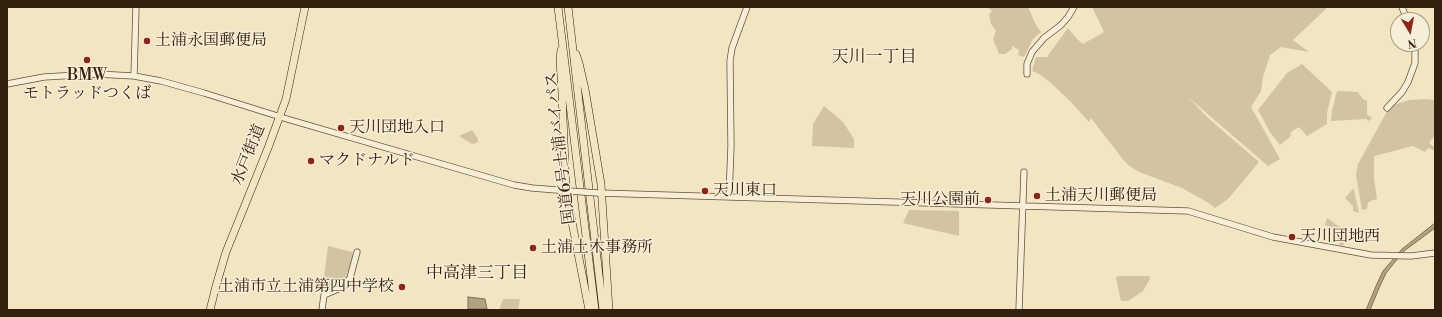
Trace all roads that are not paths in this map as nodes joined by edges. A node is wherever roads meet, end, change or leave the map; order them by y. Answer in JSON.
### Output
{"nodes":[{"id":1,"x":136,"y":7,"type":"edge"},
{"id":2,"x":305,"y":7,"type":"edge"},
{"id":3,"x":558,"y":7,"type":"edge"},
{"id":4,"x":568,"y":7,"type":"edge"},
{"id":5,"x":747,"y":7,"type":"edge"},
{"id":6,"x":1074,"y":7,"type":"edge"},
{"id":7,"x":562,"y":38,"type":"junction"},
{"id":8,"x":572,"y":44,"type":"junction"},
{"id":9,"x":1415,"y":52,"type":"edge"},
{"id":10,"x":1027,"y":74,"type":"dead end"},
{"id":11,"x":134,"y":76,"type":"junction"},
{"id":12,"x":7,"y":84,"type":"edge"},
{"id":13,"x":1387,"y":108,"type":"dead end"},
{"id":14,"x":280,"y":116,"type":"junction"},
{"id":15,"x":1024,"y":172,"type":"dead end"},
{"id":16,"x":568,"y":191,"type":"junction"},
{"id":17,"x":600,"y":193,"type":"junction"},
{"id":18,"x":730,"y":197,"type":"junction"},
{"id":19,"x":1023,"y":206,"type":"junction"},
{"id":20,"x":357,"y":252,"type":"dead end"},
{"id":21,"x":1435,"y":253,"type":"edge"},
{"id":22,"x":210,"y":310,"type":"edge"},
{"id":23,"x":322,"y":310,"type":"edge"},
{"id":24,"x":589,"y":310,"type":"edge"},
{"id":25,"x":595,"y":310,"type":"edge"},
{"id":26,"x":603,"y":310,"type":"edge"},
{"id":27,"x":609,"y":310,"type":"edge"},
{"id":28,"x":1019,"y":310,"type":"edge"}],
"edges":[{"from":1,"to":11,"type":"street"},
{"from":2,"to":14,"type":"highway","name":"水戸街道"},
{"from":3,"to":7,"type":"highway","name":"国道6号土浦バイパス"},
{"from":4,"to":8,"type":"highway","name":"国道6号土浦バイパス"},
{"from":5,"to":18,"type":"street"},
{"from":6,"to":10,"type":"street"},
{"from":7,"to":16,"type":"highway"},
{"from":7,"to":25,"type":"highway","name":"国道6号土浦バイパス"},
{"from":8,"to":17,"type":"highway"},
{"from":8,"to":26,"type":"highway","name":"国道6号土浦バイパス"},
{"from":9,"to":13,"type":"street"},
{"from":11,"to":12,"type":"street"},
{"from":11,"to":14,"type":"street"},
{"from":14,"to":16,"type":"street"},
{"from":14,"to":22,"type":"highway","name":"水戸街道"},
{"from":15,"to":19,"type":"street"},
{"from":16,"to":17,"type":"street","bridge":true},
{"from":16,"to":24,"type":"highway"},
{"from":17,"to":18,"type":"street"},
{"from":17,"to":27,"type":"highway"},
{"from":18,"to":19,"type":"street"},
{"from":19,"to":21,"type":"street"},
{"from":19,"to":28,"type":"street"},
{"from":20,"to":23,"type":"street"}]}
